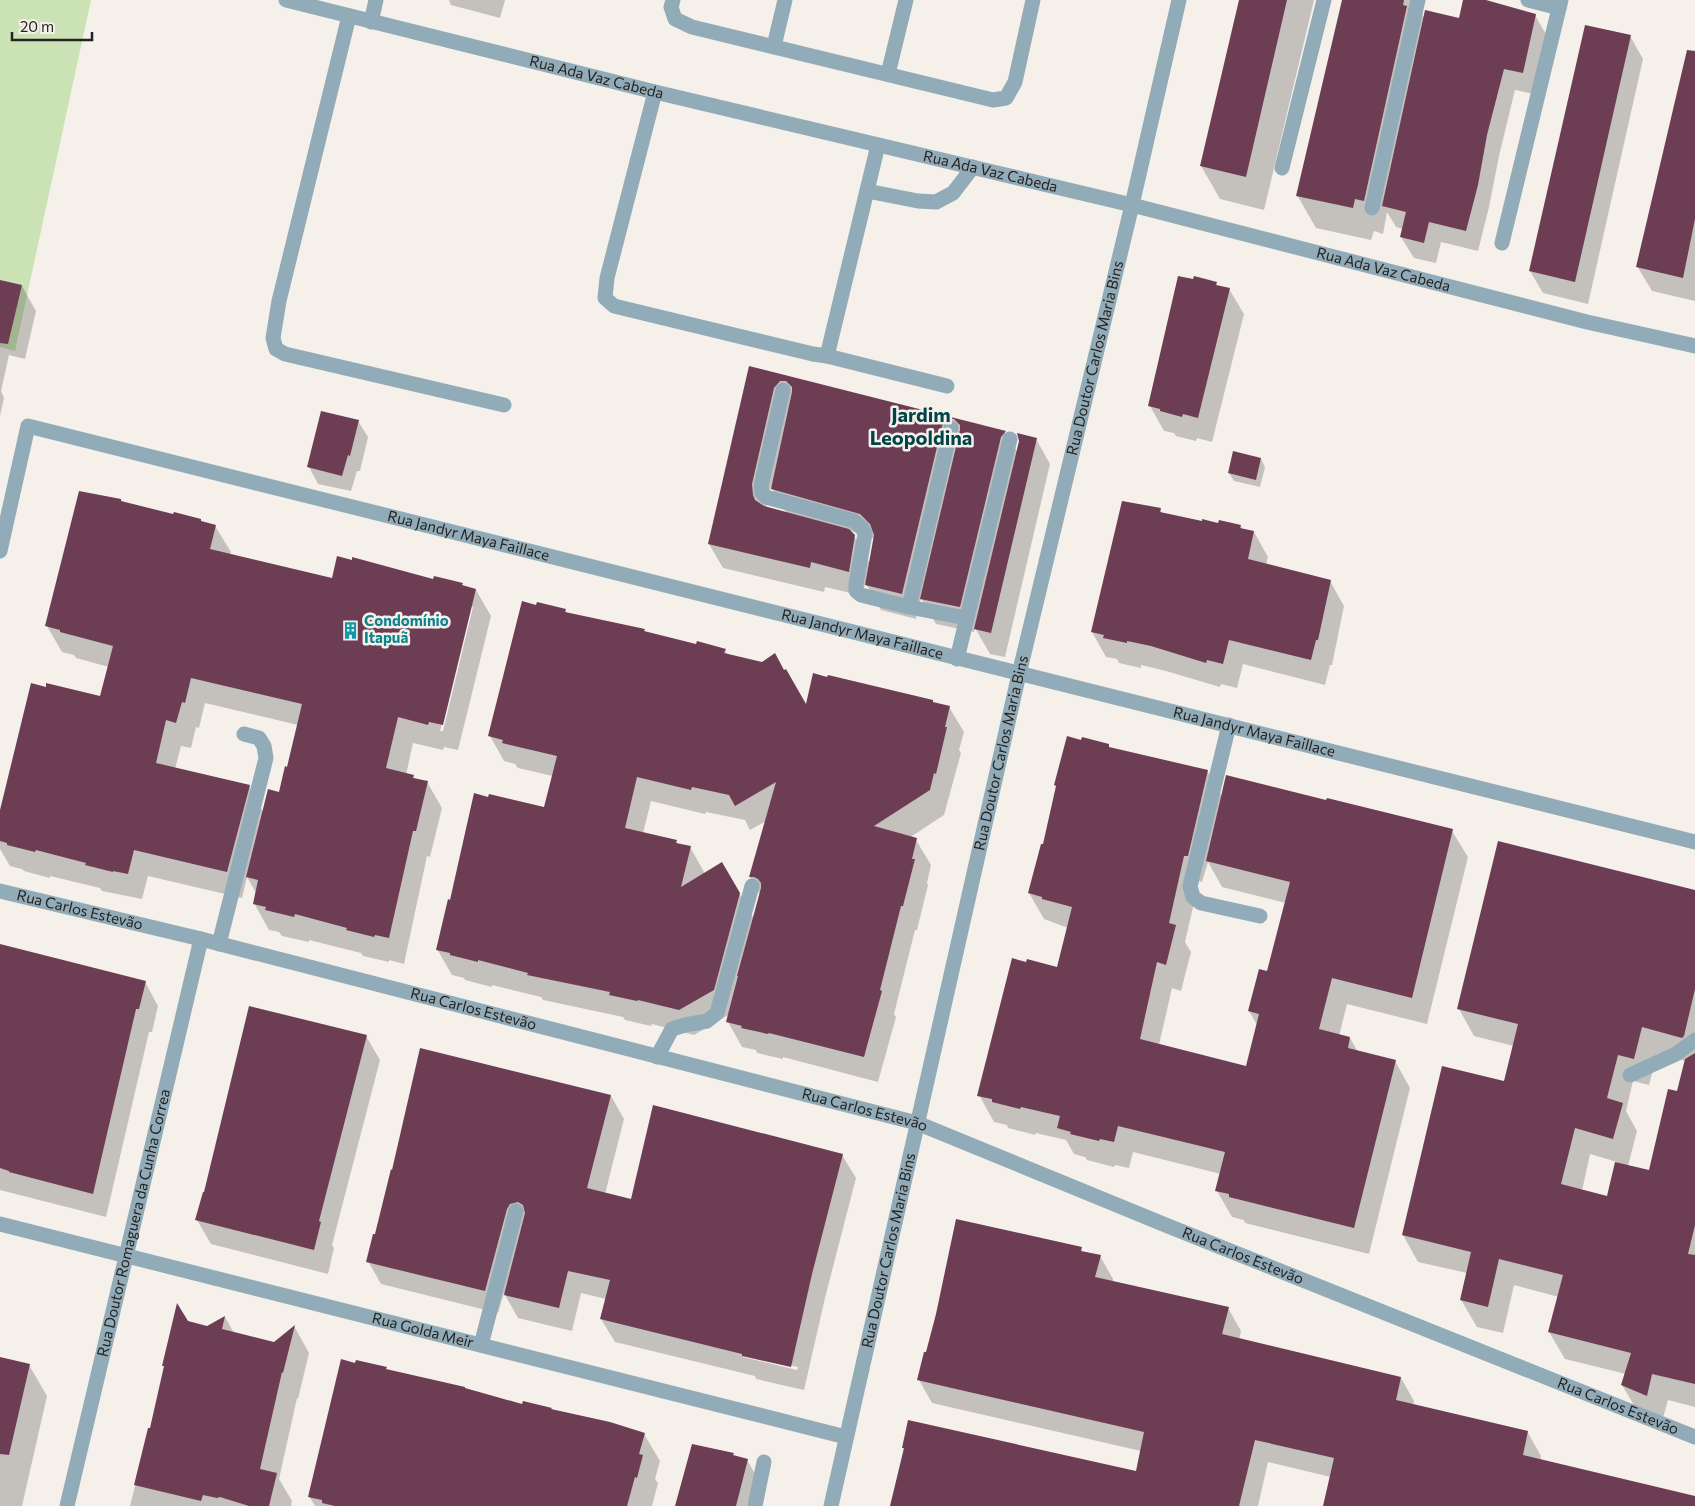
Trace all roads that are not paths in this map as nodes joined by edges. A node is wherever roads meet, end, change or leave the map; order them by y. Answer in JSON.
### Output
{"nodes":[{"id":1,"x":286,"y":0,"type":"edge"},
{"id":2,"x":376,"y":0,"type":"edge"},
{"id":3,"x":673,"y":0,"type":"edge"},
{"id":4,"x":785,"y":0,"type":"edge"},
{"id":5,"x":906,"y":0,"type":"edge"},
{"id":6,"x":1033,"y":0,"type":"edge"},
{"id":7,"x":1179,"y":0,"type":"edge"},
{"id":8,"x":1324,"y":0,"type":"edge"},
{"id":9,"x":1418,"y":0,"type":"edge"},
{"id":10,"x":1528,"y":0,"type":"edge"},
{"id":11,"x":1560,"y":4,"type":"edge"},
{"id":12,"x":349,"y":16,"type":"junction"},
{"id":13,"x":371,"y":22,"type":"junction"},
{"id":14,"x":774,"y":46,"type":"junction"},
{"id":15,"x":888,"y":74,"type":"junction"},
{"id":16,"x":655,"y":92,"type":"junction"},
{"id":17,"x":878,"y":145,"type":"junction"},
{"id":18,"x":973,"y":167,"type":"junction"},
{"id":19,"x":1282,"y":168,"type":"dead end"},
{"id":20,"x":867,"y":192,"type":"junction"},
{"id":21,"x":1132,"y":205,"type":"junction"},
{"id":22,"x":1372,"y":208,"type":"dead end"},
{"id":23,"x":1502,"y":243,"type":"dead end"},
{"id":24,"x":1695,"y":346,"type":"edge"},
{"id":25,"x":827,"y":356,"type":"junction"},
{"id":26,"x":947,"y":386,"type":"dead end"},
{"id":27,"x":783,"y":390,"type":"dead end"},
{"id":28,"x":504,"y":405,"type":"dead end"},
{"id":29,"x":951,"y":428,"type":"dead end"},
{"id":30,"x":1010,"y":439,"type":"dead end"},
{"id":31,"x":0,"y":551,"type":"edge"},
{"id":32,"x":909,"y":607,"type":"junction"},
{"id":33,"x":966,"y":618,"type":"junction"},
{"id":34,"x":957,"y":659,"type":"junction"},
{"id":35,"x":1019,"y":674,"type":"junction"},
{"id":36,"x":1229,"y":725,"type":"junction"},
{"id":37,"x":244,"y":734,"type":"dead end"},
{"id":38,"x":1695,"y":842,"type":"edge"},
{"id":39,"x":752,"y":886,"type":"dead end"},
{"id":40,"x":0,"y":891,"type":"edge"},
{"id":41,"x":1260,"y":916,"type":"dead end"},
{"id":42,"x":201,"y":939,"type":"junction"},
{"id":43,"x":219,"y":944,"type":"junction"},
{"id":44,"x":1695,"y":1040,"type":"edge"},
{"id":45,"x":657,"y":1057,"type":"junction"},
{"id":46,"x":1630,"y":1075,"type":"dead end"},
{"id":47,"x":917,"y":1123,"type":"junction"},
{"id":48,"x":516,"y":1211,"type":"dead end"},
{"id":49,"x":0,"y":1224,"type":"edge"},
{"id":50,"x":125,"y":1255,"type":"junction"},
{"id":51,"x":481,"y":1345,"type":"junction"},
{"id":52,"x":846,"y":1437,"type":"junction"},
{"id":53,"x":1695,"y":1437,"type":"edge"},
{"id":54,"x":764,"y":1462,"type":"dead end"},
{"id":55,"x":67,"y":1506,"type":"edge"},
{"id":56,"x":756,"y":1506,"type":"edge"},
{"id":57,"x":831,"y":1506,"type":"edge"}],
"edges":[{"from":1,"to":12,"type":"street","name":"Rua Ada Vaz Cabeda"},
{"from":2,"to":13,"type":"street"},
{"from":3,"to":14,"type":"street"},
{"from":4,"to":14,"type":"street"},
{"from":5,"to":15,"type":"street"},
{"from":6,"to":15,"type":"street"},
{"from":7,"to":21,"type":"street","name":"Rua Doutor Carlos Maria Bins"},
{"from":8,"to":19,"type":"street"},
{"from":9,"to":22,"type":"street"},
{"from":10,"to":11,"type":"street"},
{"from":11,"to":23,"type":"street"},
{"from":12,"to":13,"type":"street","name":"Rua Ada Vaz Cabeda"},
{"from":12,"to":28,"type":"street"},
{"from":13,"to":16,"type":"street","name":"Rua Ada Vaz Cabeda"},
{"from":14,"to":15,"type":"street"},
{"from":16,"to":17,"type":"street","name":"Rua Ada Vaz Cabeda"},
{"from":16,"to":25,"type":"street"},
{"from":17,"to":18,"type":"street","name":"Rua Ada Vaz Cabeda"},
{"from":17,"to":20,"type":"street"},
{"from":18,"to":20,"type":"street"},
{"from":18,"to":21,"type":"street","name":"Rua Ada Vaz Cabeda"},
{"from":20,"to":25,"type":"street"},
{"from":21,"to":24,"type":"street","name":"Rua Ada Vaz Cabeda"},
{"from":21,"to":35,"type":"street","name":"Rua Doutor Carlos Maria Bins"},
{"from":25,"to":26,"type":"street"},
{"from":27,"to":32,"type":"street"},
{"from":29,"to":32,"type":"street"},
{"from":30,"to":33,"type":"street"},
{"from":31,"to":34,"type":"street","name":"Rua Jandyr Maya Faillace"},
{"from":32,"to":33,"type":"street"},
{"from":33,"to":34,"type":"street"},
{"from":34,"to":35,"type":"street","name":"Rua Jandyr Maya Faillace"},
{"from":35,"to":36,"type":"street","name":"Rua Jandyr Maya Faillace"},
{"from":35,"to":47,"type":"street","name":"Rua Doutor Carlos Maria Bins"},
{"from":36,"to":38,"type":"street","name":"Rua Jandyr Maya Faillace"},
{"from":36,"to":41,"type":"street"},
{"from":37,"to":43,"type":"street"},
{"from":39,"to":45,"type":"street"},
{"from":40,"to":42,"type":"street","name":"Rua Carlos Estevão"},
{"from":42,"to":43,"type":"street","name":"Rua Carlos Estevão"},
{"from":42,"to":50,"type":"street","name":"Rua Doutor Romaguera da Cunha Correa"},
{"from":43,"to":45,"type":"street","name":"Rua Carlos Estevão"},
{"from":44,"to":46,"type":"street"},
{"from":45,"to":47,"type":"street","name":"Rua Carlos Estevão"},
{"from":47,"to":52,"type":"street","name":"Rua Doutor Carlos Maria Bins"},
{"from":47,"to":53,"type":"street","name":"Rua Carlos Estevão"},
{"from":48,"to":51,"type":"street"},
{"from":49,"to":50,"type":"street","name":"Rua Golda Meir"},
{"from":50,"to":51,"type":"street","name":"Rua Golda Meir"},
{"from":50,"to":55,"type":"street","name":"Rua Doutor Romaguera da Cunha Correa"},
{"from":51,"to":52,"type":"street","name":"Rua Golda Meir"},
{"from":52,"to":57,"type":"street","name":"Rua Doutor Carlos Maria Bins"},
{"from":54,"to":56,"type":"street"}]}
